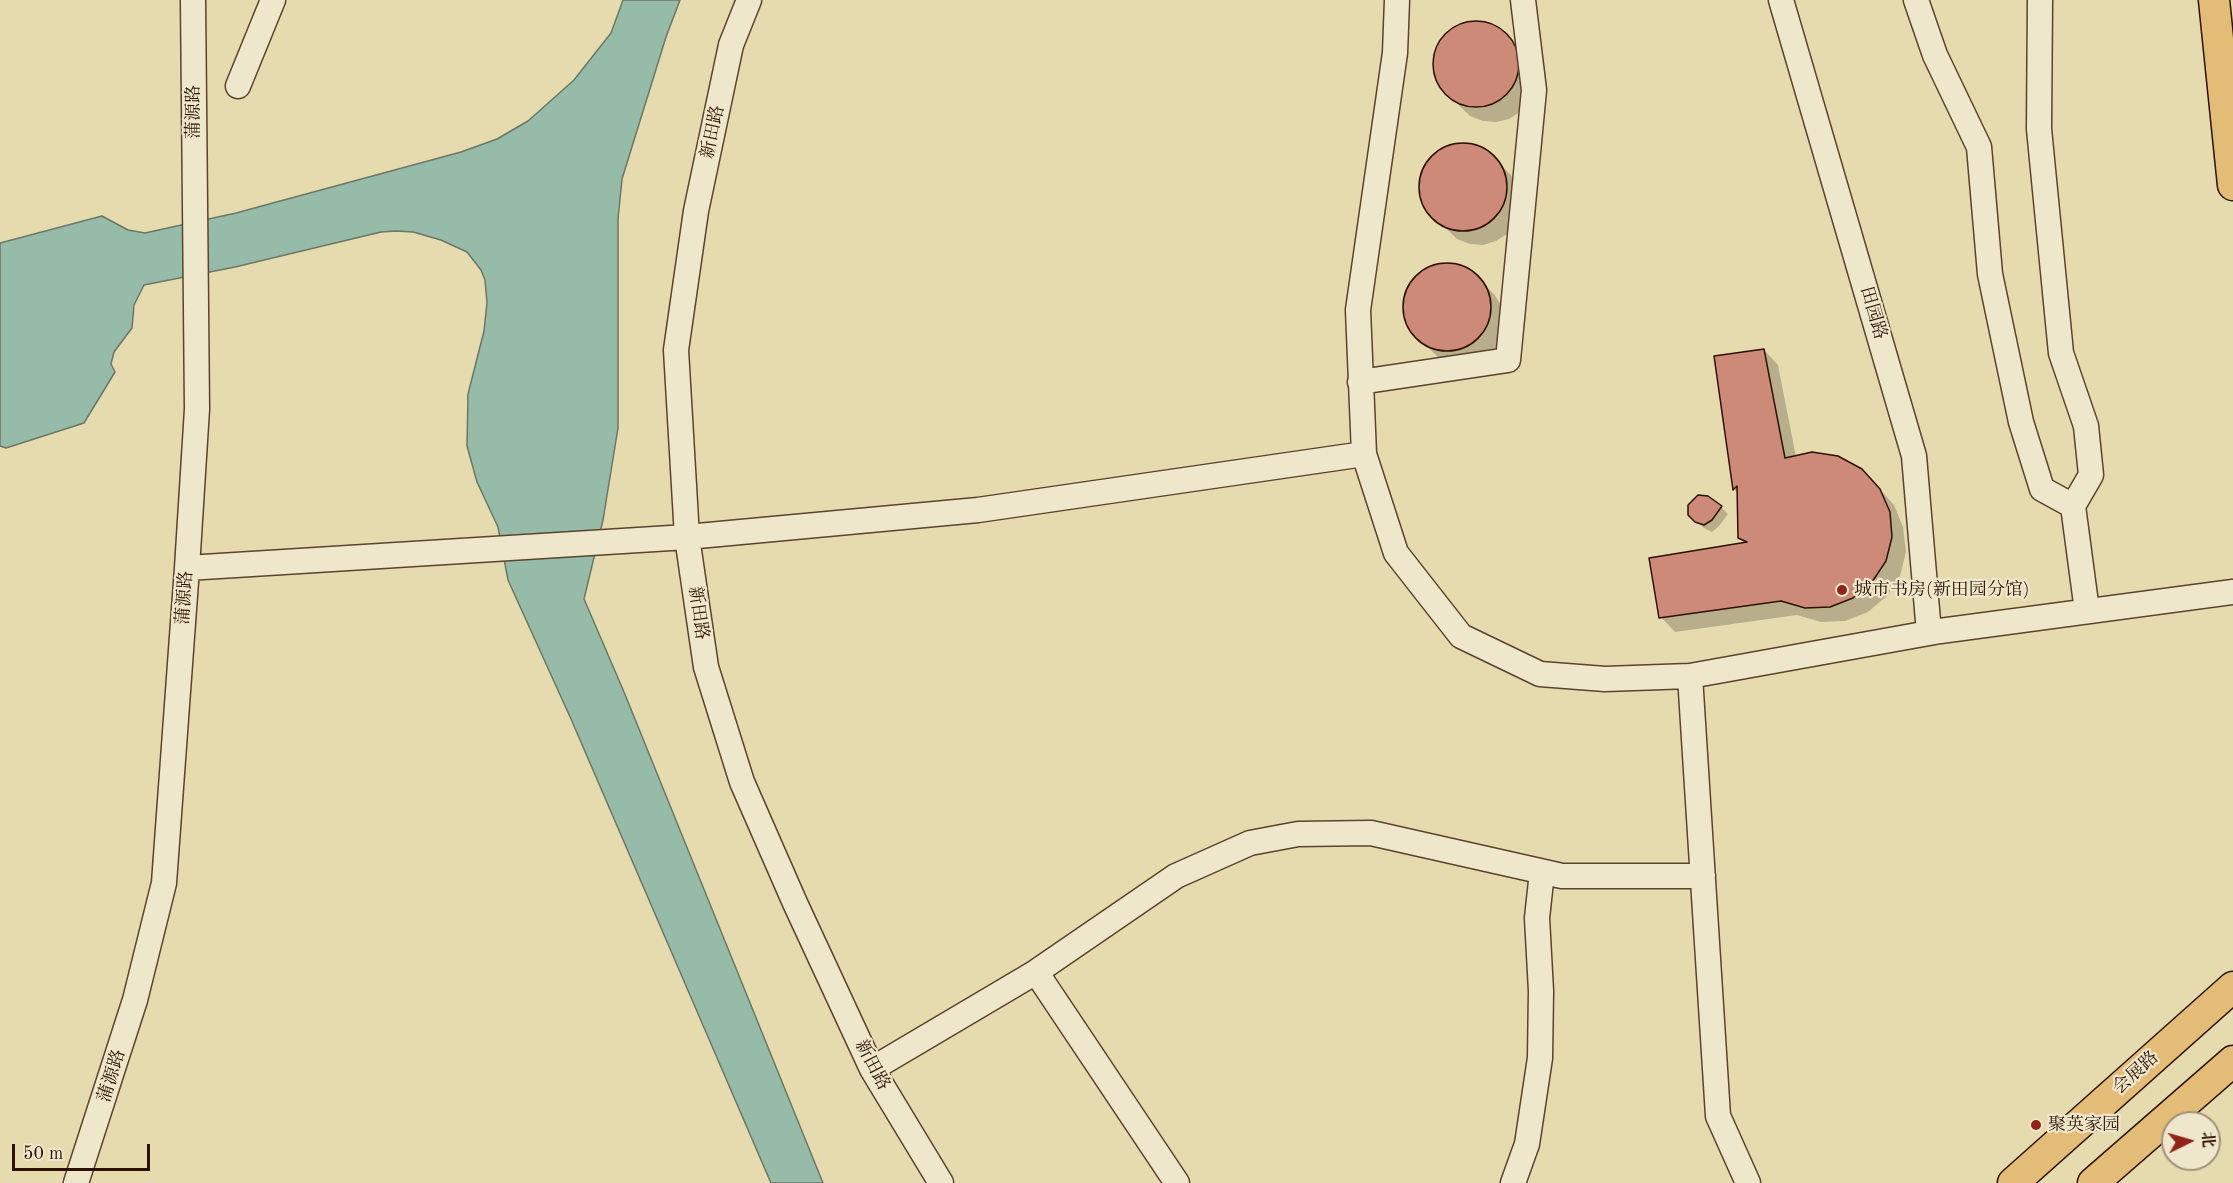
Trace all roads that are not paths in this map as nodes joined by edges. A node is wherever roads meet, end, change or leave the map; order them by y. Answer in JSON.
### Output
{"nodes":[{"id":1,"x":193,"y":0,"type":"edge"},
{"id":2,"x":273,"y":0,"type":"edge"},
{"id":3,"x":749,"y":0,"type":"edge"},
{"id":4,"x":1397,"y":0,"type":"edge"},
{"id":5,"x":1522,"y":0,"type":"edge"},
{"id":6,"x":1781,"y":0,"type":"edge"},
{"id":7,"x":1916,"y":0,"type":"edge"},
{"id":8,"x":2040,"y":0,"type":"edge"},
{"id":9,"x":2214,"y":0,"type":"edge"},
{"id":10,"x":238,"y":86,"type":"dead end"},
{"id":11,"x":2233,"y":185,"type":"edge"},
{"id":12,"x":1360,"y":382,"type":"junction"},
{"id":13,"x":1364,"y":454,"type":"junction"},
{"id":14,"x":2073,"y":506,"type":"junction"},
{"id":15,"x":687,"y":537,"type":"junction"},
{"id":16,"x":188,"y":568,"type":"junction"},
{"id":17,"x":2233,"y":592,"type":"edge"},
{"id":18,"x":2087,"y":611,"type":"junction"},
{"id":19,"x":1929,"y":633,"type":"junction"},
{"id":20,"x":1690,"y":676,"type":"junction"},
{"id":21,"x":1542,"y":872,"type":"junction"},
{"id":22,"x":1703,"y":876,"type":"junction"},
{"id":23,"x":1036,"y":972,"type":"junction"},
{"id":24,"x":2233,"y":987,"type":"edge"},
{"id":25,"x":2233,"y":1061,"type":"edge"},
{"id":26,"x":872,"y":1069,"type":"junction"},
{"id":27,"x":76,"y":1183,"type":"edge"},
{"id":28,"x":941,"y":1183,"type":"edge"},
{"id":29,"x":1177,"y":1183,"type":"edge"},
{"id":30,"x":1513,"y":1183,"type":"edge"},
{"id":31,"x":1748,"y":1183,"type":"edge"},
{"id":32,"x":2013,"y":1183,"type":"edge"},
{"id":33,"x":2093,"y":1183,"type":"edge"}],
"edges":[{"from":1,"to":16,"type":"street","name":"蒲源路"},
{"from":2,"to":10,"type":"street"},
{"from":3,"to":15,"type":"street","name":"新田路"},
{"from":4,"to":12,"type":"street"},
{"from":5,"to":12,"type":"street"},
{"from":6,"to":19,"type":"street","name":"田园路"},
{"from":7,"to":14,"type":"street"},
{"from":8,"to":14,"type":"street"},
{"from":9,"to":11,"type":"main road"},
{"from":12,"to":13,"type":"street"},
{"from":13,"to":15,"type":"street"},
{"from":13,"to":20,"type":"street"},
{"from":14,"to":18,"type":"street"},
{"from":15,"to":16,"type":"street"},
{"from":15,"to":26,"type":"street","name":"新田路"},
{"from":16,"to":27,"type":"street","name":"蒲源路"},
{"from":17,"to":18,"type":"street"},
{"from":18,"to":19,"type":"street"},
{"from":19,"to":20,"type":"street"},
{"from":20,"to":22,"type":"street"},
{"from":21,"to":22,"type":"street"},
{"from":21,"to":23,"type":"street"},
{"from":21,"to":30,"type":"street"},
{"from":22,"to":31,"type":"street"},
{"from":23,"to":26,"type":"street"},
{"from":23,"to":29,"type":"street"},
{"from":24,"to":32,"type":"main road","name":"会展路"},
{"from":25,"to":33,"type":"main road"},
{"from":26,"to":28,"type":"street","name":"新田路"}]}
